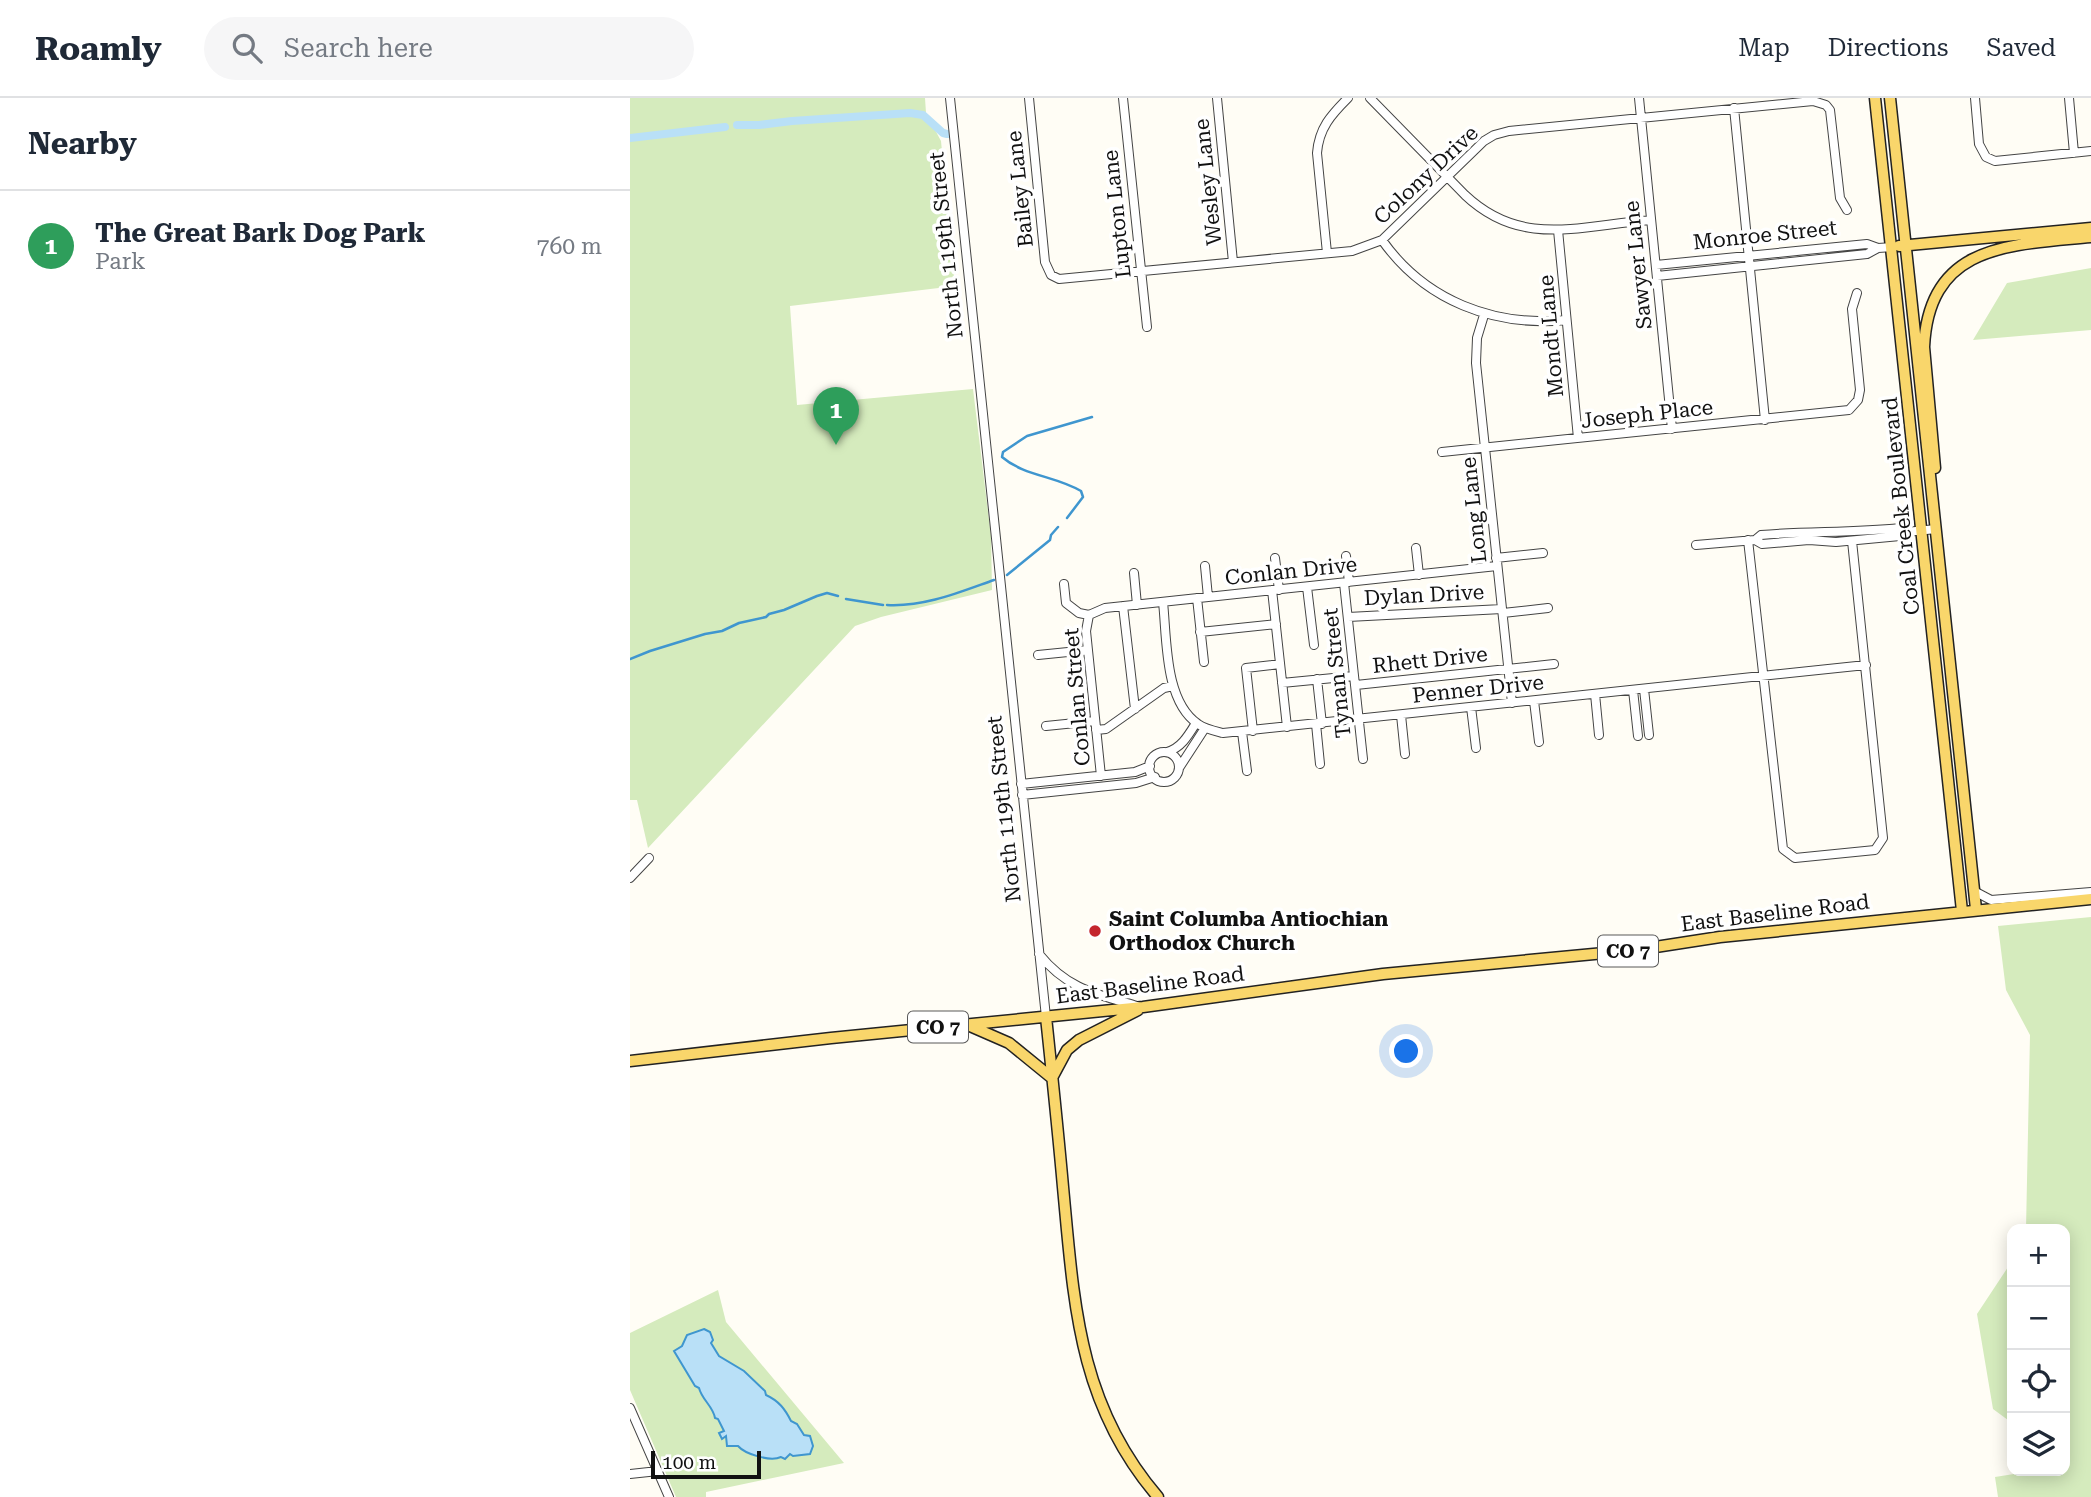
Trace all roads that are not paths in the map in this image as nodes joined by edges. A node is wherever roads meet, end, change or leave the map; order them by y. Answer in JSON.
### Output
{"nodes":[{"id":1,"x":950,"y":98,"type":"edge"},
{"id":2,"x":1029,"y":98,"type":"edge"},
{"id":3,"x":1123,"y":98,"type":"edge"},
{"id":4,"x":1217,"y":98,"type":"edge"},
{"id":5,"x":1348,"y":98,"type":"edge"},
{"id":6,"x":1370,"y":98,"type":"edge"},
{"id":7,"x":1639,"y":98,"type":"edge"},
{"id":8,"x":1875,"y":98,"type":"edge"},
{"id":9,"x":1890,"y":98,"type":"edge"},
{"id":10,"x":1975,"y":98,"type":"edge"},
{"id":11,"x":2069,"y":98,"type":"edge"},
{"id":12,"x":1734,"y":108,"type":"junction"},
{"id":13,"x":1641,"y":117,"type":"junction"},
{"id":14,"x":2091,"y":151,"type":"edge"},
{"id":15,"x":2074,"y":153,"type":"junction"},
{"id":16,"x":1447,"y":177,"type":"junction"},
{"id":17,"x":1847,"y":210,"type":"dead end"},
{"id":18,"x":1651,"y":220,"type":"junction"},
{"id":19,"x":2091,"y":228,"type":"edge"},
{"id":20,"x":1558,"y":230,"type":"junction"},
{"id":21,"x":2091,"y":237,"type":"edge"},
{"id":22,"x":1382,"y":240,"type":"junction"},
{"id":23,"x":1899,"y":246,"type":"junction"},
{"id":24,"x":1878,"y":248,"type":"junction"},
{"id":25,"x":1327,"y":253,"type":"junction"},
{"id":26,"x":1748,"y":255,"type":"junction"},
{"id":27,"x":1233,"y":262,"type":"junction"},
{"id":28,"x":1656,"y":265,"type":"junction"},
{"id":29,"x":1749,"y":265,"type":"junction"},
{"id":30,"x":1141,"y":272,"type":"junction"},
{"id":31,"x":1051,"y":275,"type":"joint"},
{"id":32,"x":1657,"y":276,"type":"junction"},
{"id":33,"x":1857,"y":293,"type":"dead end"},
{"id":34,"x":1484,"y":315,"type":"junction"},
{"id":35,"x":1566,"y":320,"type":"junction"},
{"id":36,"x":1146,"y":327,"type":"dead end"},
{"id":37,"x":1765,"y":419,"type":"junction"},
{"id":38,"x":1672,"y":429,"type":"junction"},
{"id":39,"x":1578,"y":438,"type":"junction"},
{"id":40,"x":1484,"y":447,"type":"junction"},
{"id":41,"x":1442,"y":452,"type":"dead end"},
{"id":42,"x":1935,"y":516,"type":"junction"},
{"id":43,"x":1936,"y":529,"type":"junction"},
{"id":44,"x":1923,"y":530,"type":"junction"},
{"id":45,"x":1906,"y":532,"type":"junction"},
{"id":46,"x":1752,"y":540,"type":"junction"},
{"id":47,"x":1852,"y":541,"type":"junction"},
{"id":48,"x":1696,"y":545,"type":"dead end"},
{"id":49,"x":1416,"y":548,"type":"dead end"},
{"id":50,"x":1543,"y":553,"type":"dead end"},
{"id":51,"x":1346,"y":556,"type":"dead end"},
{"id":52,"x":1275,"y":558,"type":"dead end"},
{"id":53,"x":1497,"y":562,"type":"junction"},
{"id":54,"x":1205,"y":566,"type":"dead end"},
{"id":55,"x":1134,"y":573,"type":"dead end"},
{"id":56,"x":1419,"y":575,"type":"junction"},
{"id":57,"x":1347,"y":582,"type":"junction"},
{"id":58,"x":1064,"y":584,"type":"dead end"},
{"id":59,"x":1307,"y":587,"type":"junction"},
{"id":60,"x":1275,"y":590,"type":"junction"},
{"id":61,"x":1208,"y":597,"type":"junction"},
{"id":62,"x":1197,"y":598,"type":"junction"},
{"id":63,"x":1163,"y":602,"type":"junction"},
{"id":64,"x":1137,"y":605,"type":"junction"},
{"id":65,"x":1123,"y":606,"type":"junction"},
{"id":66,"x":1548,"y":608,"type":"dead end"},
{"id":67,"x":1503,"y":611,"type":"junction"},
{"id":68,"x":1089,"y":615,"type":"junction"},
{"id":69,"x":1348,"y":617,"type":"junction"},
{"id":70,"x":1276,"y":624,"type":"junction"},
{"id":71,"x":1200,"y":632,"type":"junction"},
{"id":72,"x":1314,"y":645,"type":"dead end"},
{"id":73,"x":1088,"y":650,"type":"junction"},
{"id":74,"x":1038,"y":655,"type":"dead end"},
{"id":75,"x":1204,"y":662,"type":"dead end"},
{"id":76,"x":1280,"y":664,"type":"junction"},
{"id":77,"x":1554,"y":664,"type":"dead end"},
{"id":78,"x":1866,"y":665,"type":"junction"},
{"id":79,"x":1509,"y":669,"type":"junction"},
{"id":80,"x":1765,"y":676,"type":"junction"},
{"id":81,"x":1317,"y":680,"type":"junction"},
{"id":82,"x":1355,"y":681,"type":"junction"},
{"id":83,"x":1282,"y":683,"type":"junction"},
{"id":84,"x":1173,"y":686,"type":"junction"},
{"id":85,"x":1644,"y":689,"type":"junction"},
{"id":86,"x":1633,"y":690,"type":"junction"},
{"id":87,"x":1595,"y":694,"type":"junction"},
{"id":88,"x":1534,"y":701,"type":"junction"},
{"id":89,"x":1512,"y":703,"type":"junction"},
{"id":90,"x":1471,"y":707,"type":"junction"},
{"id":91,"x":1135,"y":709,"type":"junction"},
{"id":92,"x":1401,"y":715,"type":"junction"},
{"id":93,"x":1359,"y":720,"type":"junction"},
{"id":94,"x":1196,"y":723,"type":"junction"},
{"id":95,"x":1319,"y":724,"type":"junction"},
{"id":96,"x":1046,"y":726,"type":"dead end"},
{"id":97,"x":1096,"y":726,"type":"junction"},
{"id":98,"x":1287,"y":727,"type":"junction"},
{"id":99,"x":1205,"y":728,"type":"junction"},
{"id":100,"x":1253,"y":731,"type":"junction"},
{"id":101,"x":1242,"y":732,"type":"junction"},
{"id":102,"x":1599,"y":735,"type":"dead end"},
{"id":103,"x":1649,"y":735,"type":"dead end"},
{"id":104,"x":1638,"y":736,"type":"dead end"},
{"id":105,"x":1539,"y":742,"type":"dead end"},
{"id":106,"x":1476,"y":748,"type":"dead end"},
{"id":107,"x":1166,"y":752,"type":"junction"},
{"id":108,"x":1405,"y":754,"type":"dead end"},
{"id":109,"x":1363,"y":759,"type":"dead end"},
{"id":110,"x":1320,"y":764,"type":"dead end"},
{"id":111,"x":1150,"y":766,"type":"junction"},
{"id":112,"x":1179,"y":768,"type":"junction"},
{"id":113,"x":1247,"y":771,"type":"dead end"},
{"id":114,"x":1101,"y":776,"type":"junction"},
{"id":115,"x":1154,"y":777,"type":"junction"},
{"id":116,"x":1021,"y":784,"type":"junction"},
{"id":117,"x":1022,"y":795,"type":"junction"},
{"id":118,"x":649,"y":858,"type":"dead end"},
{"id":119,"x":630,"y":878,"type":"edge"},
{"id":120,"x":1974,"y":891,"type":"junction"},
{"id":121,"x":2091,"y":892,"type":"edge"},
{"id":122,"x":2091,"y":899,"type":"edge"},
{"id":123,"x":1976,"y":909,"type":"junction"},
{"id":124,"x":1962,"y":911,"type":"junction"},
{"id":125,"x":1039,"y":954,"type":"junction"},
{"id":126,"x":1143,"y":1007,"type":"junction"},
{"id":127,"x":1046,"y":1017,"type":"junction"},
{"id":128,"x":968,"y":1025,"type":"junction"},
{"id":129,"x":630,"y":1061,"type":"edge"},
{"id":130,"x":1052,"y":1078,"type":"junction"},
{"id":131,"x":630,"y":1408,"type":"edge"},
{"id":132,"x":634,"y":1425,"type":"edge"},
{"id":133,"x":658,"y":1471,"type":"junction"},
{"id":134,"x":630,"y":1474,"type":"edge"},
{"id":135,"x":669,"y":1497,"type":"edge"},
{"id":136,"x":1158,"y":1497,"type":"edge"}],
"edges":[{"from":1,"to":116,"type":"street","name":"North 119th Street"},
{"from":2,"to":31,"type":"street","name":"Bailey Lane"},
{"from":3,"to":30,"type":"street","name":"Lupton Lane"},
{"from":4,"to":27,"type":"street","name":"Wesley Lane"},
{"from":5,"to":25,"type":"street"},
{"from":6,"to":16,"type":"street"},
{"from":7,"to":13,"type":"street","name":"Sawyer Lane"},
{"from":8,"to":23,"type":"main road","name":"Coal Creek Boulevard"},
{"from":9,"to":23,"type":"main road","name":"Coal Creek Boulevard"},
{"from":10,"to":15,"type":"street"},
{"from":11,"to":15,"type":"street"},
{"from":12,"to":13,"type":"street","name":"Colony Drive"},
{"from":12,"to":17,"type":"street","name":"Colony Drive"},
{"from":12,"to":26,"type":"street"},
{"from":13,"to":16,"type":"street","name":"Colony Drive"},
{"from":13,"to":18,"type":"street","name":"Sawyer Lane"},
{"from":14,"to":15,"type":"street"},
{"from":16,"to":20,"type":"street"},
{"from":16,"to":22,"type":"street","name":"Colony Drive"},
{"from":18,"to":20,"type":"street"},
{"from":18,"to":28,"type":"street","name":"Sawyer Lane"},
{"from":19,"to":23,"type":"main road","name":"Monroe Street"},
{"from":20,"to":35,"type":"street","name":"Mondt Lane"},
{"from":21,"to":42,"type":"main road"},
{"from":22,"to":25,"type":"street","name":"Colony Drive"},
{"from":22,"to":34,"type":"street"},
{"from":23,"to":24,"type":"street","name":"Monroe Street"},
{"from":23,"to":42,"type":"main road","name":"Coal Creek Boulevard"},
{"from":23,"to":44,"type":"main road","name":"Coal Creek Boulevard"},
{"from":24,"to":26,"type":"street","name":"Monroe Street"},
{"from":24,"to":29,"type":"street","name":"Monroe Street"},
{"from":25,"to":27,"type":"street","name":"Colony Drive"},
{"from":26,"to":28,"type":"street","name":"Monroe Street"},
{"from":26,"to":29,"type":"street"},
{"from":27,"to":30,"type":"street","name":"Colony Drive"},
{"from":28,"to":32,"type":"street","name":"Sawyer Lane"},
{"from":29,"to":32,"type":"street","name":"Monroe Street"},
{"from":29,"to":37,"type":"street"},
{"from":30,"to":31,"type":"street","name":"Colony Drive"},
{"from":30,"to":36,"type":"street","name":"Lupton Lane"},
{"from":32,"to":38,"type":"street","name":"Sawyer Lane"},
{"from":33,"to":37,"type":"street","name":"Joseph Place"},
{"from":34,"to":35,"type":"street"},
{"from":34,"to":40,"type":"street","name":"Long Lane"},
{"from":35,"to":39,"type":"street","name":"Mondt Lane"},
{"from":37,"to":38,"type":"street","name":"Joseph Place"},
{"from":38,"to":39,"type":"street","name":"Joseph Place"},
{"from":39,"to":40,"type":"street","name":"Joseph Place"},
{"from":40,"to":41,"type":"street","name":"Joseph Place"},
{"from":40,"to":53,"type":"street","name":"Long Lane"},
{"from":42,"to":43,"type":"main road","name":"Coal Creek Boulevard"},
{"from":43,"to":44,"type":"street"},
{"from":43,"to":120,"type":"main road","name":"Coal Creek Boulevard"},
{"from":44,"to":45,"type":"street"},
{"from":44,"to":124,"type":"main road","name":"Coal Creek Boulevard"},
{"from":45,"to":46,"type":"street"},
{"from":45,"to":47,"type":"street"},
{"from":46,"to":47,"type":"street"},
{"from":46,"to":48,"type":"street"},
{"from":46,"to":80,"type":"street"},
{"from":47,"to":78,"type":"street"},
{"from":49,"to":56,"type":"street"},
{"from":50,"to":53,"type":"street","name":"Conlan Drive"},
{"from":51,"to":57,"type":"street","name":"Tynan Street"},
{"from":52,"to":60,"type":"street"},
{"from":53,"to":56,"type":"street","name":"Conlan Drive"},
{"from":53,"to":67,"type":"street","name":"Long Lane"},
{"from":54,"to":61,"type":"street"},
{"from":55,"to":64,"type":"street"},
{"from":56,"to":57,"type":"street","name":"Conlan Drive"},
{"from":57,"to":59,"type":"street","name":"Conlan Drive"},
{"from":57,"to":69,"type":"street","name":"Tynan Street"},
{"from":58,"to":68,"type":"street"},
{"from":59,"to":60,"type":"street","name":"Conlan Drive"},
{"from":59,"to":72,"type":"street"},
{"from":60,"to":61,"type":"street","name":"Conlan Drive"},
{"from":60,"to":70,"type":"street"},
{"from":61,"to":62,"type":"street","name":"Conlan Drive"},
{"from":62,"to":63,"type":"street","name":"Conlan Drive"},
{"from":62,"to":71,"type":"street"},
{"from":63,"to":64,"type":"street","name":"Conlan Drive"},
{"from":63,"to":84,"type":"street"},
{"from":64,"to":65,"type":"street","name":"Conlan Drive"},
{"from":65,"to":68,"type":"street","name":"Conlan Drive"},
{"from":65,"to":91,"type":"street"},
{"from":66,"to":67,"type":"street","name":"Dylan Drive"},
{"from":67,"to":69,"type":"street","name":"Dylan Drive"},
{"from":67,"to":79,"type":"street","name":"Long Lane"},
{"from":68,"to":73,"type":"street","name":"Conlan Street"},
{"from":69,"to":82,"type":"street","name":"Tynan Street"},
{"from":70,"to":71,"type":"street"},
{"from":70,"to":76,"type":"street"},
{"from":71,"to":75,"type":"street"},
{"from":73,"to":74,"type":"street"},
{"from":73,"to":97,"type":"street","name":"Conlan Street"},
{"from":76,"to":83,"type":"street"},
{"from":76,"to":100,"type":"street"},
{"from":77,"to":79,"type":"street","name":"Rhett Drive"},
{"from":78,"to":80,"type":"street","name":"Penner Drive"},
{"from":78,"to":80,"type":"street"},
{"from":79,"to":82,"type":"street","name":"Rhett Drive"},
{"from":79,"to":89,"type":"street","name":"Long Lane"},
{"from":80,"to":85,"type":"street","name":"Penner Drive"},
{"from":81,"to":82,"type":"street","name":"Rhett Drive"},
{"from":81,"to":83,"type":"street","name":"Rhett Drive"},
{"from":81,"to":95,"type":"street"},
{"from":82,"to":93,"type":"street","name":"Tynan Street"},
{"from":83,"to":98,"type":"street"},
{"from":84,"to":91,"type":"street"},
{"from":84,"to":94,"type":"street"},
{"from":85,"to":86,"type":"street","name":"Penner Drive"},
{"from":85,"to":103,"type":"street"},
{"from":86,"to":87,"type":"street","name":"Penner Drive"},
{"from":86,"to":104,"type":"street"},
{"from":87,"to":88,"type":"street","name":"Penner Drive"},
{"from":87,"to":102,"type":"street"},
{"from":88,"to":89,"type":"street","name":"Penner Drive"},
{"from":88,"to":105,"type":"street"},
{"from":89,"to":90,"type":"street","name":"Penner Drive"},
{"from":90,"to":92,"type":"street","name":"Penner Drive"},
{"from":90,"to":106,"type":"street"},
{"from":91,"to":97,"type":"street"},
{"from":92,"to":93,"type":"street","name":"Penner Drive"},
{"from":92,"to":108,"type":"street"},
{"from":93,"to":95,"type":"street","name":"Penner Drive"},
{"from":93,"to":109,"type":"street","name":"Tynan Street"},
{"from":94,"to":99,"type":"street","name":"Penner Drive"},
{"from":94,"to":107,"type":"street"},
{"from":95,"to":98,"type":"street","name":"Penner Drive"},
{"from":95,"to":110,"type":"street"},
{"from":96,"to":97,"type":"street"},
{"from":97,"to":114,"type":"street","name":"Conlan Street"},
{"from":98,"to":100,"type":"street","name":"Penner Drive"},
{"from":99,"to":101,"type":"street","name":"Penner Drive"},
{"from":99,"to":112,"type":"street"},
{"from":100,"to":101,"type":"street","name":"Penner Drive"},
{"from":101,"to":113,"type":"street"},
{"from":107,"to":111,"type":"street"},
{"from":107,"to":112,"type":"street"},
{"from":111,"to":114,"type":"street"},
{"from":111,"to":115,"type":"street"},
{"from":112,"to":115,"type":"street"},
{"from":114,"to":116,"type":"street"},
{"from":115,"to":117,"type":"street"},
{"from":116,"to":117,"type":"street","name":"North 119th Street"},
{"from":117,"to":125,"type":"street","name":"North 119th Street"},
{"from":118,"to":119,"type":"street"},
{"from":120,"to":121,"type":"street"},
{"from":120,"to":123,"type":"main road","name":"Coal Creek Boulevard"},
{"from":122,"to":123,"type":"main road","name":"East Baseline Road","number":"CO 7"},
{"from":123,"to":124,"type":"main road","name":"East Baseline Road","number":"CO 7"},
{"from":124,"to":126,"type":"main road","name":"East Baseline Road","number":"CO 7"},
{"from":125,"to":126,"type":"street"},
{"from":125,"to":127,"type":"street","name":"North 119th Street"},
{"from":126,"to":127,"type":"main road","name":"East Baseline Road","number":"CO 7"},
{"from":126,"to":130,"type":"main road"},
{"from":127,"to":128,"type":"main road","name":"East Baseline Road","number":"CO 7"},
{"from":127,"to":130,"type":"main road","name":"North 119th Street"},
{"from":128,"to":129,"type":"main road","name":"East Baseline Road","number":"CO 7"},
{"from":128,"to":130,"type":"main road"},
{"from":130,"to":136,"type":"main road","name":"North 119th Street"},
{"from":131,"to":132,"type":"street"},
{"from":132,"to":133,"type":"street"},
{"from":133,"to":134,"type":"street"},
{"from":133,"to":135,"type":"street"}]}
